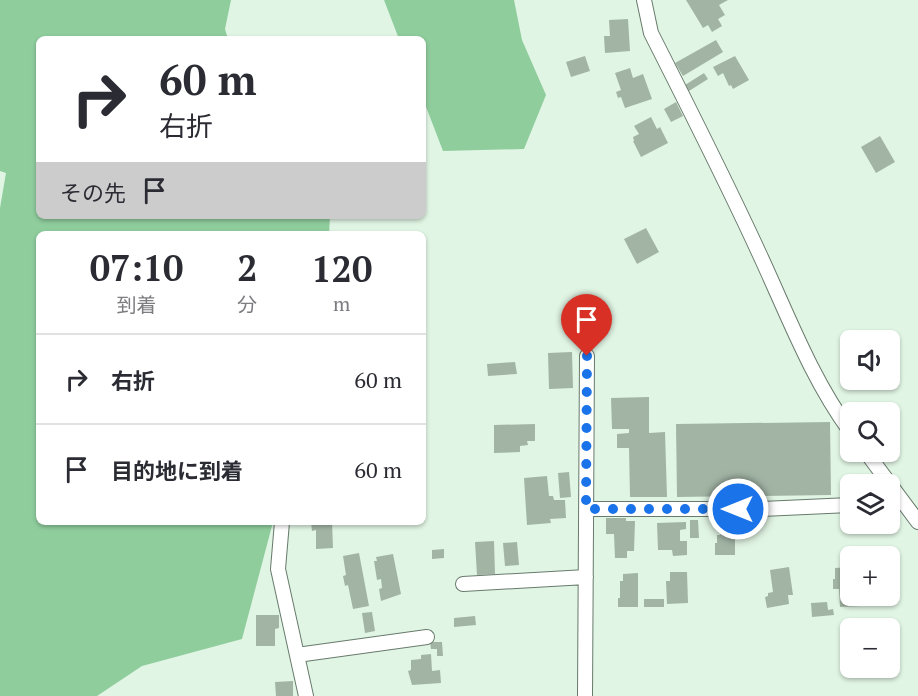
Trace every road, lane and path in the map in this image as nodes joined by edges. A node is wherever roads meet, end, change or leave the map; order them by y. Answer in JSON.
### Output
{"nodes":[{"id":1,"x":644,"y":0,"type":"edge"},
{"id":2,"x":587,"y":356,"type":"dead end"},
{"id":3,"x":840,"y":417,"type":"edge"},
{"id":4,"x":900,"y":502,"type":"edge"},
{"id":5,"x":840,"y":505,"type":"edge"},
{"id":6,"x":586,"y":509,"type":"junction"},
{"id":7,"x":918,"y":522,"type":"edge"},
{"id":8,"x":282,"y":525,"type":"edge"},
{"id":9,"x":586,"y":577,"type":"junction"},
{"id":10,"x":463,"y":584,"type":"dead end"},
{"id":11,"x":427,"y":638,"type":"dead end"},
{"id":12,"x":297,"y":655,"type":"junction"},
{"id":13,"x":306,"y":696,"type":"edge"},
{"id":14,"x":585,"y":696,"type":"edge"}],
"edges":[{"from":1,"to":3,"type":"street"},
{"from":2,"to":6,"type":"street"},
{"from":4,"to":7,"type":"street"},
{"from":5,"to":6,"type":"street"},
{"from":6,"to":9,"type":"street"},
{"from":8,"to":12,"type":"street"},
{"from":9,"to":10,"type":"street"},
{"from":9,"to":14,"type":"street"},
{"from":11,"to":12,"type":"street"},
{"from":12,"to":13,"type":"street"}]}
